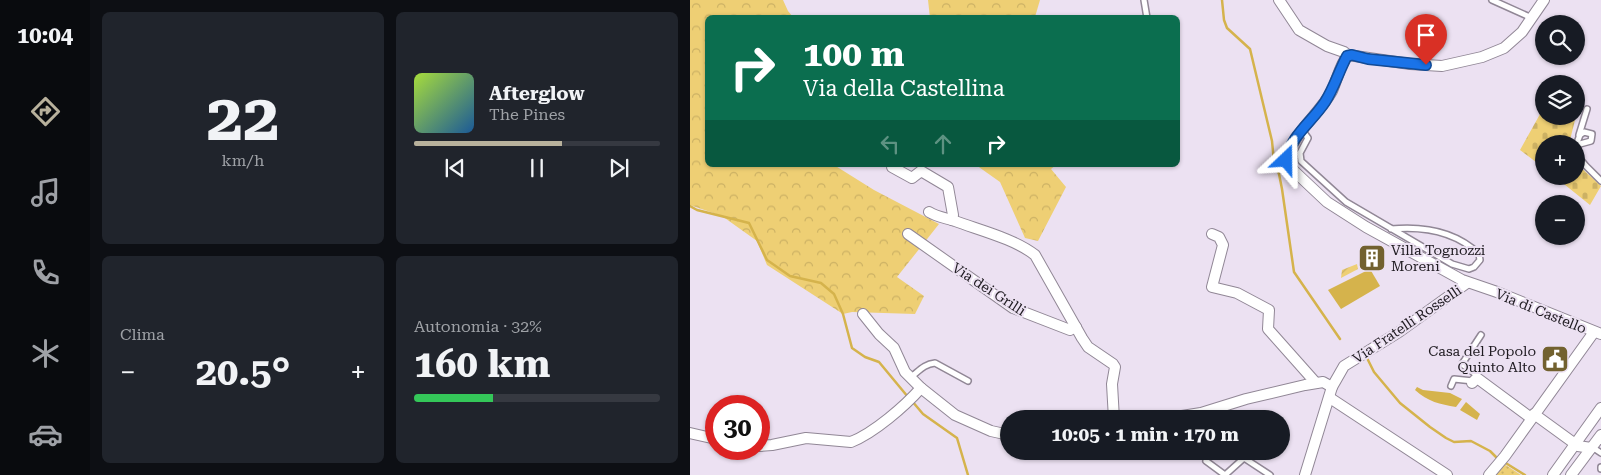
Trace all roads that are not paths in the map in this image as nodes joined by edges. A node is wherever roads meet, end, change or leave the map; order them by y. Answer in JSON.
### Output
{"nodes":[{"id":1,"x":1144,"y":0,"type":"edge"},
{"id":2,"x":1279,"y":0,"type":"edge"},
{"id":3,"x":1492,"y":0,"type":"edge"},
{"id":4,"x":1544,"y":0,"type":"edge"},
{"id":5,"x":1146,"y":15,"type":"edge"},
{"id":6,"x":1532,"y":18,"type":"junction"},
{"id":7,"x":1348,"y":55,"type":"junction"},
{"id":8,"x":1586,"y":109,"type":"dead end"},
{"id":9,"x":1301,"y":130,"type":"junction"},
{"id":10,"x":1579,"y":135,"type":"edge"},
{"id":11,"x":1585,"y":165,"type":"edge"},
{"id":12,"x":892,"y":167,"type":"dead end"},
{"id":13,"x":1601,"y":180,"type":"edge"},
{"id":14,"x":929,"y":212,"type":"dead end"},
{"id":15,"x":952,"y":220,"type":"junction"},
{"id":16,"x":1390,"y":229,"type":"junction"},
{"id":17,"x":908,"y":234,"type":"dead end"},
{"id":18,"x":1212,"y":234,"type":"dead end"},
{"id":19,"x":1467,"y":283,"type":"junction"},
{"id":20,"x":863,"y":314,"type":"dead end"},
{"id":21,"x":1076,"y":327,"type":"junction"},
{"id":22,"x":1599,"y":331,"type":"edge"},
{"id":23,"x":1481,"y":335,"type":"dead end"},
{"id":24,"x":911,"y":378,"type":"junction"},
{"id":25,"x":1475,"y":379,"type":"junction"},
{"id":26,"x":968,"y":381,"type":"dead end"},
{"id":27,"x":1316,"y":383,"type":"junction"},
{"id":28,"x":1451,"y":386,"type":"dead end"},
{"id":29,"x":1332,"y":387,"type":"junction"},
{"id":30,"x":917,"y":392,"type":"junction"},
{"id":31,"x":1330,"y":398,"type":"junction"},
{"id":32,"x":1601,"y":408,"type":"edge"},
{"id":33,"x":1113,"y":410,"type":"edge"},
{"id":34,"x":1211,"y":410,"type":"edge"},
{"id":35,"x":1532,"y":416,"type":"junction"},
{"id":36,"x":1000,"y":432,"type":"edge"},
{"id":37,"x":690,"y":433,"type":"edge"},
{"id":38,"x":1601,"y":435,"type":"edge"},
{"id":39,"x":705,"y":436,"type":"edge"},
{"id":40,"x":1575,"y":443,"type":"junction"},
{"id":41,"x":770,"y":445,"type":"edge"},
{"id":42,"x":1591,"y":448,"type":"junction"},
{"id":43,"x":1601,"y":454,"type":"edge"},
{"id":44,"x":1206,"y":461,"type":"dead end"},
{"id":45,"x":1270,"y":475,"type":"edge"},
{"id":46,"x":1305,"y":475,"type":"edge"},
{"id":47,"x":1447,"y":475,"type":"edge"},
{"id":48,"x":1489,"y":475,"type":"edge"},
{"id":49,"x":1553,"y":475,"type":"edge"},
{"id":50,"x":1571,"y":475,"type":"edge"}],
"edges":[{"from":1,"to":5,"type":"lane"},
{"from":2,"to":7,"type":"street"},
{"from":3,"to":6,"type":"lane"},
{"from":4,"to":6,"type":"street"},
{"from":6,"to":7,"type":"street"},
{"from":7,"to":9,"type":"street"},
{"from":8,"to":10,"type":"lane"},
{"from":9,"to":16,"type":"lane"},
{"from":9,"to":19,"type":"street","name":"Via di Castello"},
{"from":11,"to":13,"type":"lane"},
{"from":12,"to":15,"type":"street"},
{"from":14,"to":15,"type":"street"},
{"from":15,"to":21,"type":"street"},
{"from":16,"to":16,"type":"lane"},
{"from":17,"to":21,"type":"street","name":"Via dei Grilli"},
{"from":18,"to":27,"type":"street"},
{"from":19,"to":22,"type":"street","name":"Via di Castello"},
{"from":19,"to":29,"type":"street","name":"Via Fratelli Rosselli"},
{"from":20,"to":24,"type":"street"},
{"from":21,"to":33,"type":"street"},
{"from":22,"to":35,"type":"street"},
{"from":23,"to":25,"type":"lane"},
{"from":24,"to":26,"type":"lane"},
{"from":24,"to":30,"type":"street"},
{"from":25,"to":28,"type":"lane"},
{"from":25,"to":35,"type":"street"},
{"from":27,"to":29,"type":"street"},
{"from":27,"to":34,"type":"street"},
{"from":29,"to":31,"type":"street","name":"Via Fratelli Rosselli"},
{"from":30,"to":36,"type":"street"},
{"from":30,"to":41,"type":"street"},
{"from":31,"to":46,"type":"street","name":"Via Fratelli Rosselli"},
{"from":31,"to":47,"type":"street"},
{"from":32,"to":40,"type":"street"},
{"from":35,"to":40,"type":"street"},
{"from":35,"to":48,"type":"street"},
{"from":37,"to":39,"type":"street"},
{"from":38,"to":42,"type":"street"},
{"from":40,"to":42,"type":"street"},
{"from":40,"to":49,"type":"street"},
{"from":42,"to":43,"type":"lane"},
{"from":42,"to":50,"type":"street"},
{"from":44,"to":45,"type":"lane"}]}
